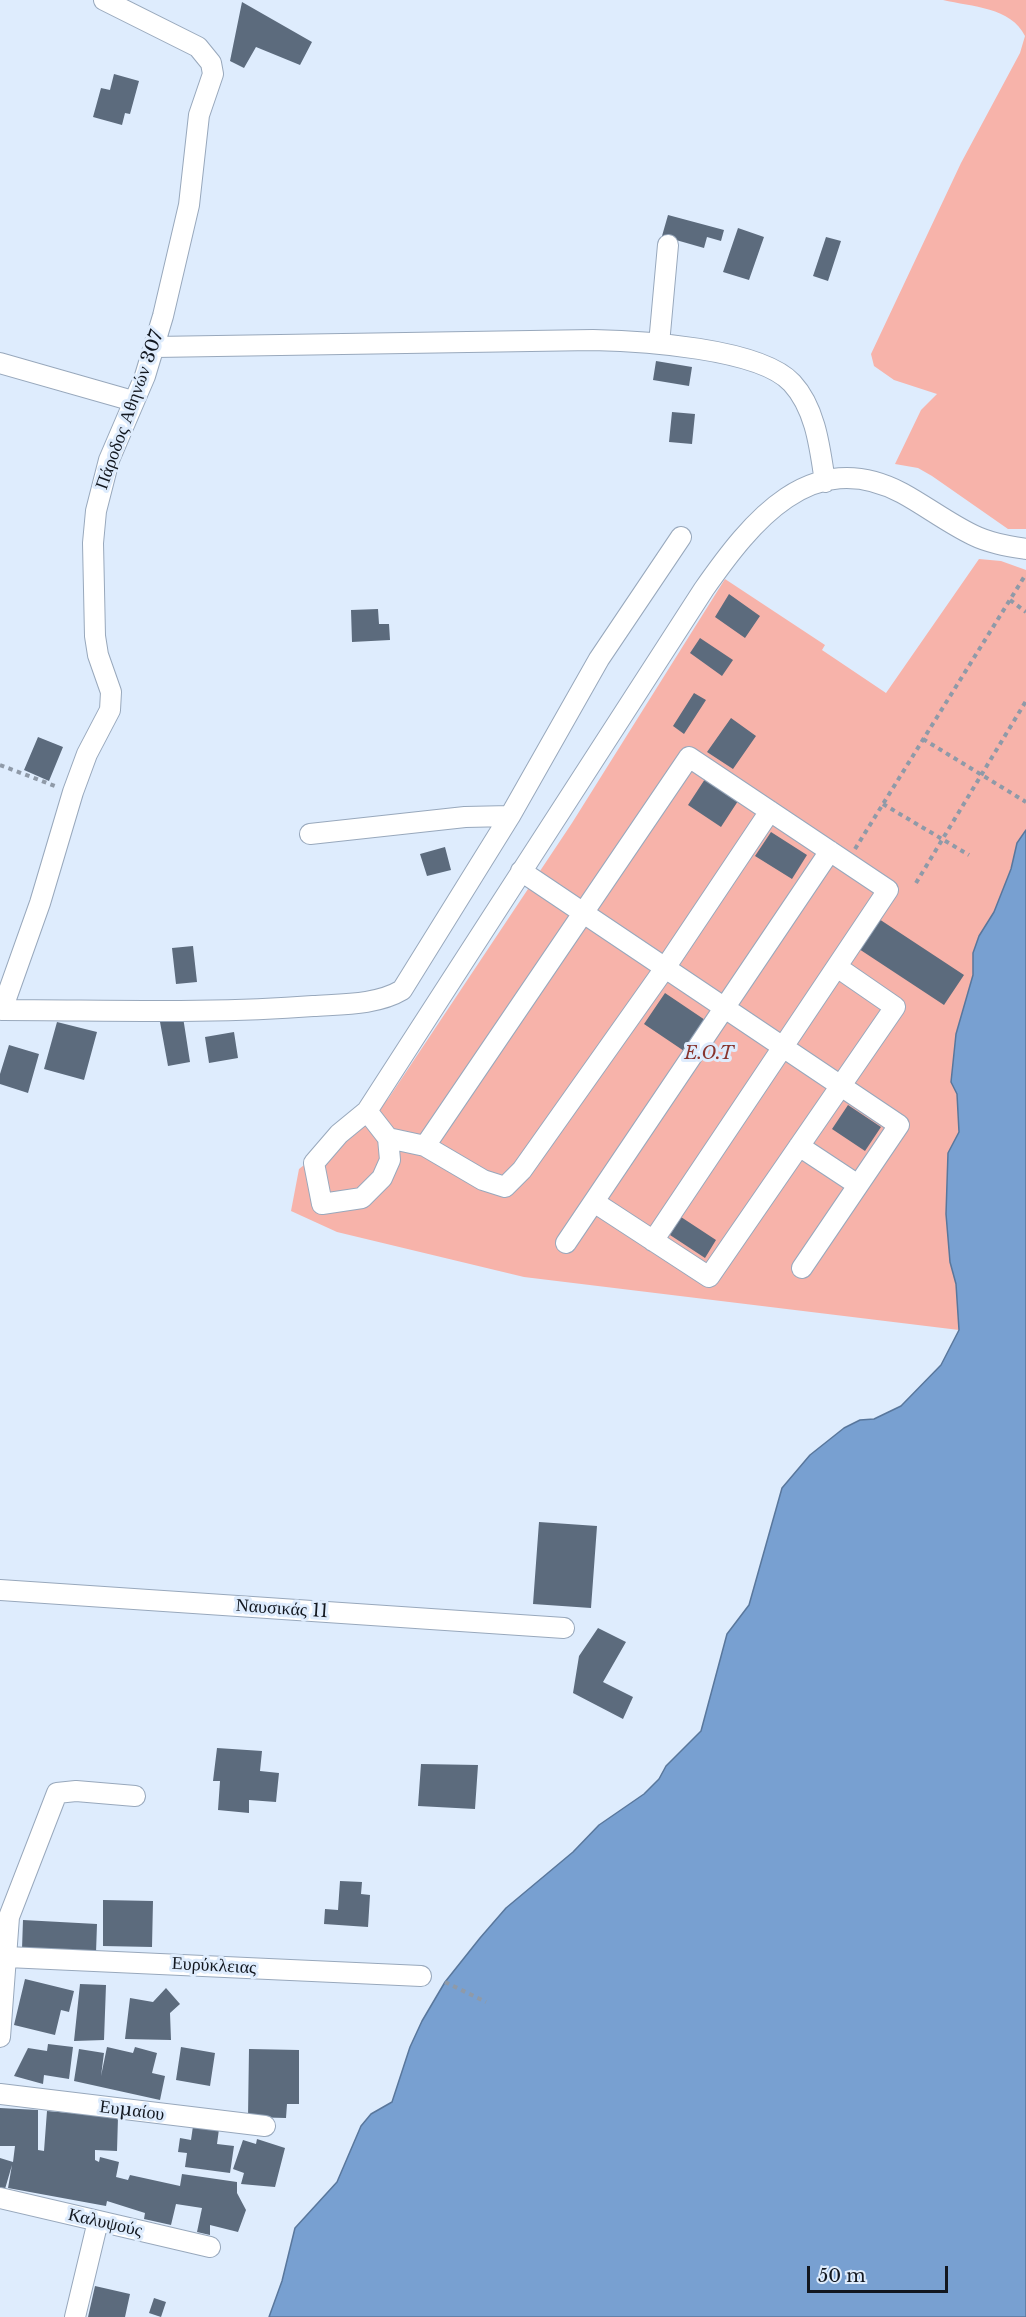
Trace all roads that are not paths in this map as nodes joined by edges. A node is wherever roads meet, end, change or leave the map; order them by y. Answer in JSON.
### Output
{"nodes":[{"id":1,"x":104,"y":0,"type":"edge"},
{"id":2,"x":668,"y":245,"type":"dead end"},
{"id":3,"x":658,"y":344,"type":"junction"},
{"id":4,"x":154,"y":347,"type":"junction"},
{"id":5,"x":0,"y":363,"type":"edge"},
{"id":6,"x":134,"y":401,"type":"junction"},
{"id":7,"x":825,"y":482,"type":"junction"},
{"id":8,"x":681,"y":537,"type":"dead end"},
{"id":9,"x":1026,"y":549,"type":"edge"},
{"id":10,"x":770,"y":811,"type":"junction"},
{"id":11,"x":510,"y":816,"type":"junction"},
{"id":12,"x":310,"y":834,"type":"dead end"},
{"id":13,"x":830,"y":851,"type":"junction"},
{"id":14,"x":521,"y":871,"type":"junction"},
{"id":15,"x":583,"y":913,"type":"junction"},
{"id":16,"x":837,"y":967,"type":"junction"},
{"id":17,"x":665,"y":968,"type":"junction"},
{"id":18,"x":725,"y":1008,"type":"junction"},
{"id":19,"x":783,"y":1047,"type":"junction"},
{"id":20,"x":840,"y":1086,"type":"junction"},
{"id":21,"x":367,"y":1111,"type":"junction"},
{"id":22,"x":388,"y":1138,"type":"junction"},
{"id":23,"x":425,"y":1146,"type":"junction"},
{"id":24,"x":799,"y":1146,"type":"junction"},
{"id":25,"x":858,"y":1185,"type":"junction"},
{"id":26,"x":594,"y":1202,"type":"junction"},
{"id":27,"x":653,"y":1241,"type":"junction"},
{"id":28,"x":566,"y":1243,"type":"dead end"},
{"id":29,"x":801,"y":1269,"type":"dead end"},
{"id":30,"x":0,"y":1590,"type":"edge"},
{"id":31,"x":564,"y":1628,"type":"dead end"},
{"id":32,"x":135,"y":1796,"type":"dead end"},
{"id":33,"x":5,"y":1917,"type":"edge"},
{"id":34,"x":7,"y":1957,"type":"junction"},
{"id":35,"x":421,"y":1976,"type":"dead end"},
{"id":36,"x":0,"y":2037,"type":"edge"},
{"id":37,"x":0,"y":2094,"type":"edge"},
{"id":38,"x":265,"y":2126,"type":"dead end"},
{"id":39,"x":0,"y":2199,"type":"edge"},
{"id":40,"x":98,"y":2221,"type":"junction"},
{"id":41,"x":210,"y":2247,"type":"dead end"},
{"id":42,"x":75,"y":2317,"type":"edge"}],
"edges":[{"from":1,"to":4,"type":"street","name":"Πάροδος Αθηνών 307"},
{"from":2,"to":3,"type":"street"},
{"from":3,"to":4,"type":"street"},
{"from":3,"to":7,"type":"street"},
{"from":4,"to":6,"type":"street","name":"Πάροδος Αθηνών 307"},
{"from":5,"to":6,"type":"street"},
{"from":6,"to":11,"type":"street","name":"Πάροδος Αθηνών 307"},
{"from":7,"to":9,"type":"street"},
{"from":7,"to":14,"type":"street"},
{"from":8,"to":11,"type":"street"},
{"from":10,"to":13,"type":"street"},
{"from":10,"to":15,"type":"street"},
{"from":10,"to":17,"type":"street"},
{"from":11,"to":12,"type":"street"},
{"from":13,"to":16,"type":"street"},
{"from":13,"to":18,"type":"street"},
{"from":14,"to":15,"type":"street"},
{"from":14,"to":21,"type":"street"},
{"from":15,"to":17,"type":"street"},
{"from":15,"to":23,"type":"street"},
{"from":16,"to":19,"type":"street"},
{"from":16,"to":20,"type":"street"},
{"from":17,"to":18,"type":"street"},
{"from":17,"to":23,"type":"street"},
{"from":18,"to":19,"type":"street"},
{"from":18,"to":26,"type":"street"},
{"from":19,"to":20,"type":"street"},
{"from":19,"to":27,"type":"street"},
{"from":20,"to":24,"type":"street"},
{"from":20,"to":25,"type":"street"},
{"from":21,"to":22,"type":"street"},
{"from":21,"to":22,"type":"street"},
{"from":22,"to":23,"type":"street"},
{"from":24,"to":25,"type":"street"},
{"from":24,"to":27,"type":"street"},
{"from":25,"to":29,"type":"street"},
{"from":26,"to":27,"type":"street"},
{"from":26,"to":28,"type":"street"},
{"from":30,"to":31,"type":"street","name":"Ναυσικάς 11"},
{"from":32,"to":33,"type":"street"},
{"from":33,"to":34,"type":"street"},
{"from":34,"to":35,"type":"street","name":"Ευρύκλειας"},
{"from":34,"to":36,"type":"street"},
{"from":37,"to":38,"type":"street","name":"Ευμαίου"},
{"from":39,"to":40,"type":"street","name":"Καλυψούς"},
{"from":40,"to":41,"type":"street","name":"Καλυψούς"},
{"from":40,"to":42,"type":"street"}]}
